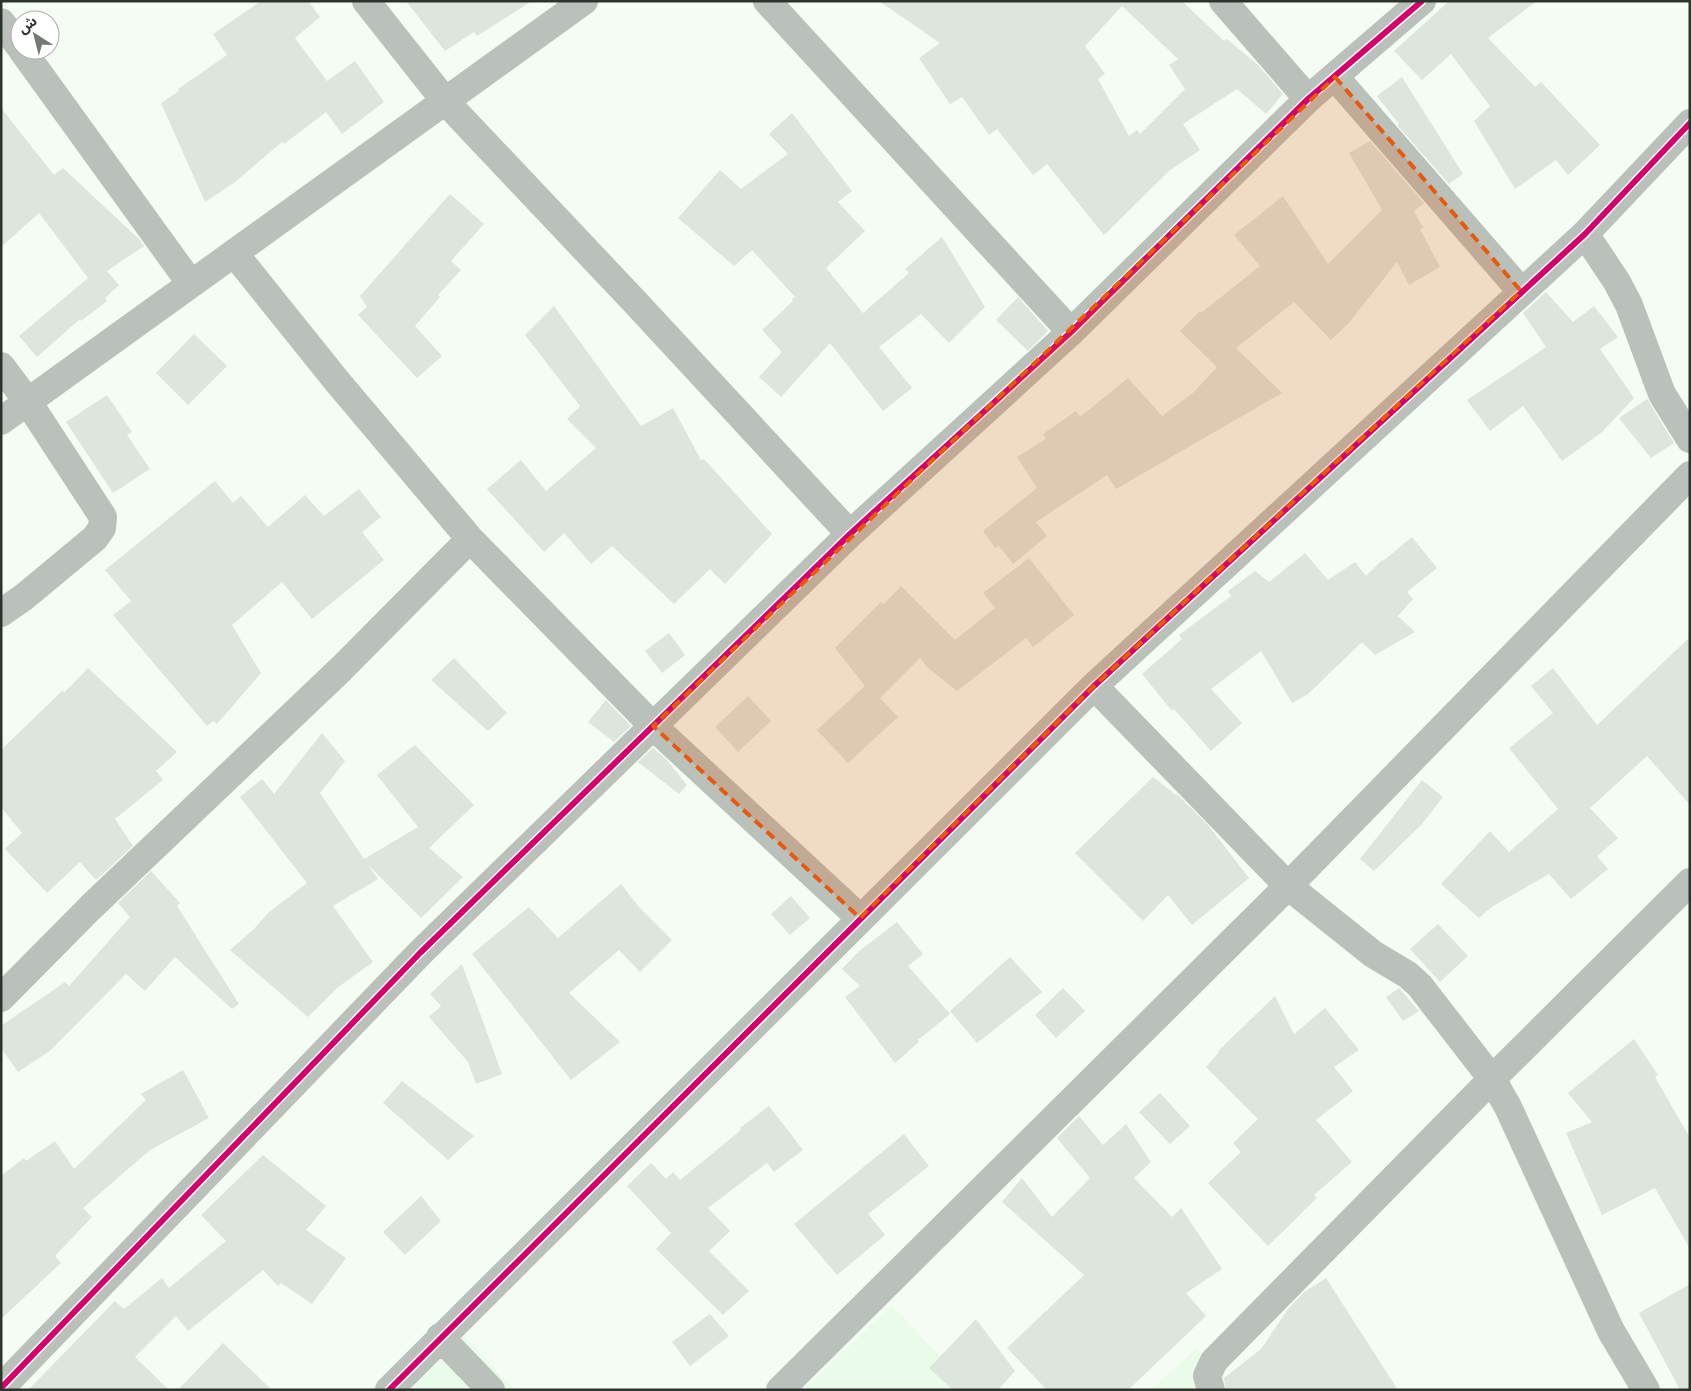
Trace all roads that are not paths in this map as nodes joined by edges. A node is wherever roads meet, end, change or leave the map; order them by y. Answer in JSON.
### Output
{"nodes":[{"id":1,"x":366,"y":1,"type":"edge"},
{"id":2,"x":584,"y":1,"type":"edge"},
{"id":3,"x":767,"y":1,"type":"edge"},
{"id":4,"x":1223,"y":1,"type":"edge"},
{"id":5,"x":1422,"y":1,"type":"edge"},
{"id":6,"x":1,"y":22,"type":"edge"},
{"id":7,"x":10,"y":34,"type":"edge"},
{"id":8,"x":29,"y":60,"type":"edge"},
{"id":9,"x":1335,"y":77,"type":"junction"},
{"id":10,"x":1308,"y":99,"type":"junction"},
{"id":11,"x":445,"y":101,"type":"junction"},
{"id":12,"x":1690,"y":123,"type":"edge"},
{"id":13,"x":1585,"y":234,"type":"junction"},
{"id":14,"x":234,"y":253,"type":"junction"},
{"id":15,"x":191,"y":284,"type":"junction"},
{"id":16,"x":1521,"y":291,"type":"junction"},
{"id":17,"x":1070,"y":332,"type":"junction"},
{"id":18,"x":1,"y":366,"type":"edge"},
{"id":19,"x":28,"y":402,"type":"junction"},
{"id":20,"x":1,"y":421,"type":"edge"},
{"id":21,"x":1690,"y":439,"type":"edge"},
{"id":22,"x":1690,"y":475,"type":"edge"},
{"id":23,"x":850,"y":534,"type":"junction"},
{"id":24,"x":470,"y":539,"type":"junction"},
{"id":25,"x":1,"y":613,"type":"edge"},
{"id":26,"x":1094,"y":686,"type":"junction"},
{"id":27,"x":653,"y":726,"type":"junction"},
{"id":28,"x":1288,"y":886,"type":"junction"},
{"id":29,"x":1687,"y":893,"type":"edge"},
{"id":30,"x":860,"y":918,"type":"junction"},
{"id":31,"x":1,"y":998,"type":"edge"},
{"id":32,"x":1492,"y":1079,"type":"junction"},
{"id":33,"x":440,"y":1337,"type":"junction"},
{"id":34,"x":5,"y":1385,"type":"edge"},
{"id":35,"x":389,"y":1390,"type":"edge"},
{"id":36,"x":491,"y":1390,"type":"edge"},
{"id":37,"x":780,"y":1390,"type":"edge"},
{"id":38,"x":1211,"y":1390,"type":"edge"},
{"id":39,"x":1646,"y":1390,"type":"edge"}],
"edges":[{"from":1,"to":11,"type":"street"},
{"from":2,"to":11,"type":"street"},
{"from":3,"to":17,"type":"street"},
{"from":4,"to":10,"type":"street"},
{"from":5,"to":9,"type":"street"},
{"from":6,"to":7,"type":"street"},
{"from":8,"to":15,"type":"street"},
{"from":9,"to":10,"type":"street"},
{"from":9,"to":16,"type":"street"},
{"from":10,"to":17,"type":"street"},
{"from":11,"to":14,"type":"street"},
{"from":11,"to":23,"type":"street"},
{"from":12,"to":13,"type":"street"},
{"from":13,"to":16,"type":"street"},
{"from":13,"to":21,"type":"street"},
{"from":14,"to":15,"type":"street"},
{"from":14,"to":24,"type":"street"},
{"from":15,"to":19,"type":"street"},
{"from":16,"to":26,"type":"street"},
{"from":17,"to":23,"type":"street"},
{"from":18,"to":19,"type":"street"},
{"from":19,"to":20,"type":"street"},
{"from":19,"to":25,"type":"street"},
{"from":22,"to":28,"type":"street"},
{"from":23,"to":27,"type":"street"},
{"from":24,"to":27,"type":"street"},
{"from":24,"to":31,"type":"street"},
{"from":26,"to":28,"type":"street"},
{"from":26,"to":30,"type":"street"},
{"from":27,"to":30,"type":"street"},
{"from":27,"to":34,"type":"street"},
{"from":28,"to":32,"type":"street"},
{"from":28,"to":37,"type":"street"},
{"from":29,"to":32,"type":"street"},
{"from":30,"to":33,"type":"street"},
{"from":32,"to":38,"type":"street"},
{"from":32,"to":39,"type":"street"},
{"from":33,"to":35,"type":"street"},
{"from":33,"to":36,"type":"street"}]}
